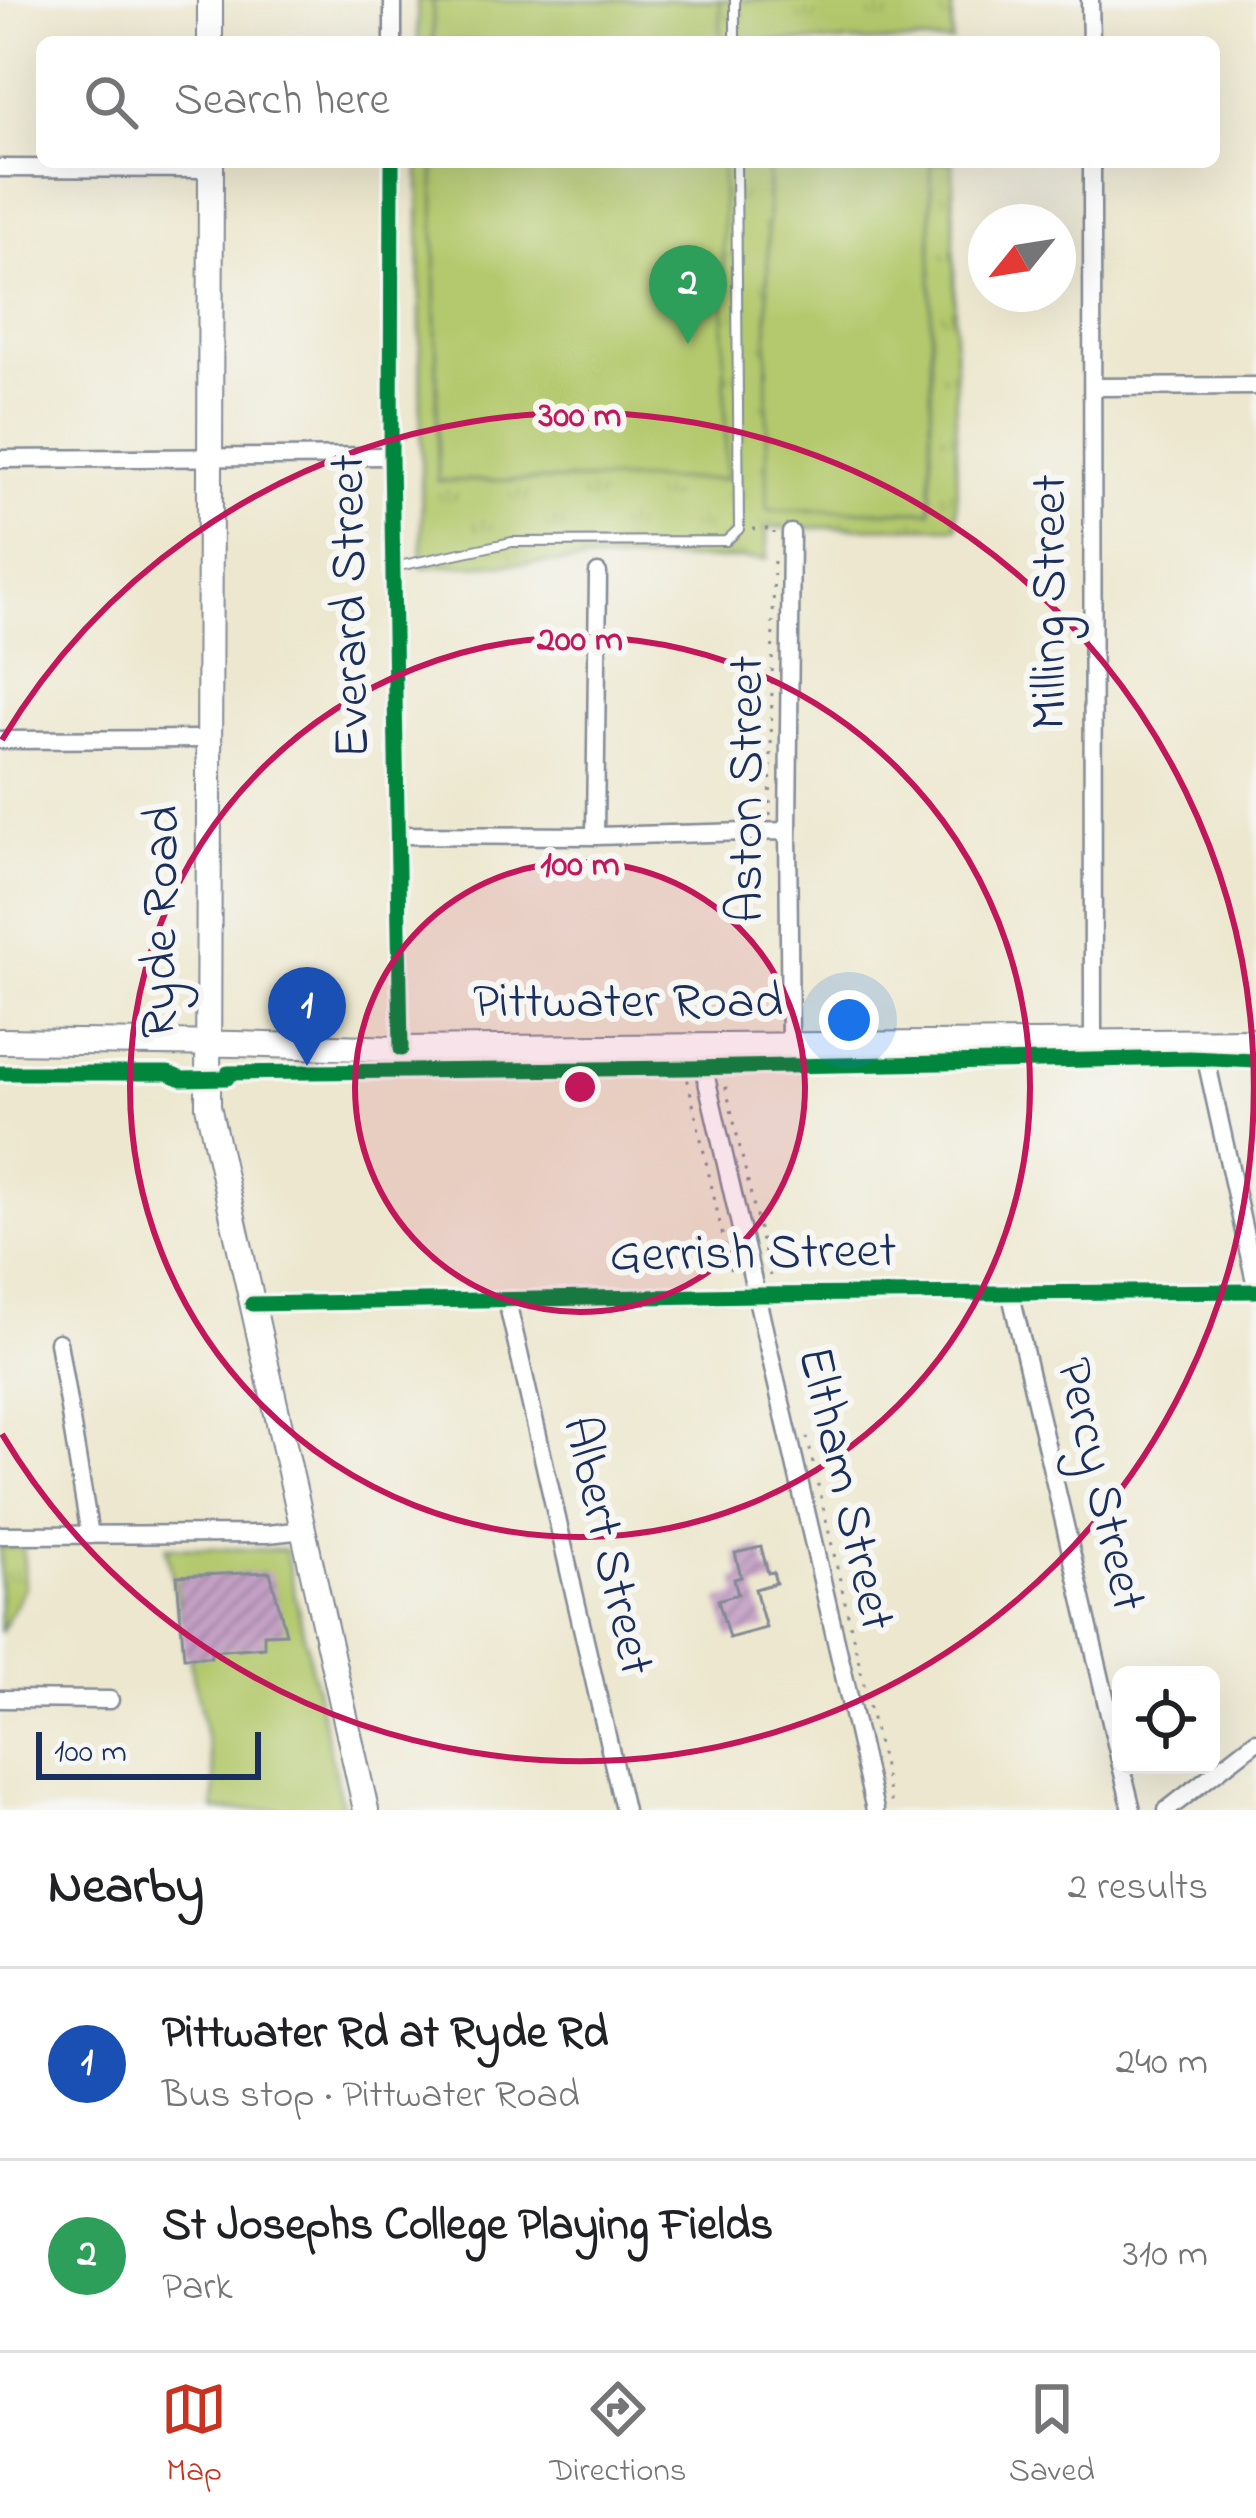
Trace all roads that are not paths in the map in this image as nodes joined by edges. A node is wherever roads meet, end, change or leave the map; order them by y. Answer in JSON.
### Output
{"nodes":[{"id":1,"x":210,"y":0,"type":"edge"},
{"id":2,"x":393,"y":0,"type":"edge"},
{"id":3,"x":735,"y":0,"type":"edge"},
{"id":4,"x":1090,"y":0,"type":"edge"},
{"id":5,"x":210,"y":36,"type":"edge"},
{"id":6,"x":393,"y":36,"type":"edge"},
{"id":7,"x":735,"y":36,"type":"edge"},
{"id":8,"x":1091,"y":36,"type":"edge"},
{"id":9,"x":0,"y":168,"type":"edge"},
{"id":10,"x":36,"y":168,"type":"edge"},
{"id":11,"x":211,"y":168,"type":"edge"},
{"id":12,"x":392,"y":168,"type":"edge"},
{"id":13,"x":736,"y":168,"type":"edge"},
{"id":14,"x":1092,"y":168,"type":"edge"},
{"id":15,"x":1256,"y":386,"type":"edge"},
{"id":16,"x":1094,"y":387,"type":"junction"},
{"id":17,"x":208,"y":456,"type":"junction"},
{"id":18,"x":391,"y":456,"type":"junction"},
{"id":19,"x":0,"y":458,"type":"edge"},
{"id":20,"x":782,"y":531,"type":"road end"},
{"id":21,"x":393,"y":568,"type":"junction"},
{"id":22,"x":598,"y":573,"type":"dead end"},
{"id":23,"x":210,"y":739,"type":"junction"},
{"id":24,"x":0,"y":740,"type":"edge"},
{"id":25,"x":788,"y":831,"type":"junction"},
{"id":26,"x":397,"y":835,"type":"junction"},
{"id":27,"x":595,"y":836,"type":"junction"},
{"id":28,"x":0,"y":1041,"type":"edge"},
{"id":29,"x":1202,"y":1041,"type":"junction"},
{"id":30,"x":1256,"y":1041,"type":"edge"},
{"id":31,"x":1093,"y":1042,"type":"junction"},
{"id":32,"x":207,"y":1044,"type":"junction"},
{"id":33,"x":790,"y":1046,"type":"junction"},
{"id":34,"x":401,"y":1049,"type":"junction"},
{"id":35,"x":702,"y":1063,"type":"junction"},
{"id":36,"x":1256,"y":1289,"type":"edge"},
{"id":37,"x":765,"y":1295,"type":"junction"},
{"id":38,"x":1011,"y":1295,"type":"junction"},
{"id":39,"x":507,"y":1301,"type":"junction"},
{"id":40,"x":252,"y":1304,"type":"junction"},
{"id":41,"x":58,"y":1342,"type":"dead end"},
{"id":42,"x":304,"y":1530,"type":"junction"},
{"id":43,"x":90,"y":1534,"type":"junction"},
{"id":44,"x":0,"y":1535,"type":"edge"},
{"id":45,"x":0,"y":1699,"type":"edge"},
{"id":46,"x":110,"y":1700,"type":"dead end"},
{"id":47,"x":1112,"y":1727,"type":"edge"},
{"id":48,"x":1256,"y":1741,"type":"edge"},
{"id":49,"x":1123,"y":1774,"type":"edge"},
{"id":50,"x":366,"y":1810,"type":"edge"},
{"id":51,"x":624,"y":1810,"type":"edge"},
{"id":52,"x":875,"y":1810,"type":"edge"},
{"id":53,"x":1132,"y":1810,"type":"edge"},
{"id":54,"x":1166,"y":1810,"type":"edge"}],
"edges":[{"from":1,"to":5,"type":"main road"},
{"from":2,"to":6,"type":"street"},
{"from":3,"to":7,"type":"lane"},
{"from":4,"to":8,"type":"street"},
{"from":9,"to":10,"type":"street"},
{"from":11,"to":17,"type":"main road","name":"Ryde Road"},
{"from":12,"to":18,"type":"street","name":"Everard Street"},
{"from":13,"to":21,"type":"lane"},
{"from":14,"to":16,"type":"street","name":"Milling Street"},
{"from":15,"to":16,"type":"street"},
{"from":16,"to":31,"type":"street","name":"Milling Street"},
{"from":17,"to":18,"type":"street"},
{"from":17,"to":19,"type":"street"},
{"from":17,"to":23,"type":"main road","name":"Ryde Road"},
{"from":18,"to":21,"type":"street","name":"Everard Street"},
{"from":20,"to":25,"type":"street","name":"Aston Street"},
{"from":21,"to":26,"type":"street","name":"Everard Street"},
{"from":22,"to":27,"type":"street"},
{"from":23,"to":24,"type":"street"},
{"from":23,"to":32,"type":"main road","name":"Ryde Road"},
{"from":25,"to":27,"type":"street"},
{"from":25,"to":33,"type":"street","name":"Aston Street"},
{"from":26,"to":27,"type":"street"},
{"from":26,"to":34,"type":"street","name":"Everard Street"},
{"from":28,"to":32,"type":"main road","name":"Pittwater Road"},
{"from":29,"to":30,"type":"main road","name":"Pittwater Road"},
{"from":29,"to":31,"type":"main road","name":"Pittwater Road"},
{"from":29,"to":36,"type":"street"},
{"from":31,"to":33,"type":"main road","name":"Pittwater Road"},
{"from":32,"to":34,"type":"main road","name":"Pittwater Road"},
{"from":32,"to":40,"type":"main road","name":"Ryde Road"},
{"from":33,"to":35,"type":"main road","name":"Pittwater Road"},
{"from":34,"to":35,"type":"main road","name":"Pittwater Road"},
{"from":35,"to":37,"type":"street","name":"Eltham Street"},
{"from":36,"to":38,"type":"street","name":"Gerrish Street"},
{"from":37,"to":38,"type":"street","name":"Gerrish Street"},
{"from":37,"to":39,"type":"street","name":"Gerrish Street"},
{"from":37,"to":52,"type":"street","name":"Eltham Street"},
{"from":38,"to":47,"type":"street","name":"Percy Street"},
{"from":39,"to":40,"type":"street","name":"Gerrish Street"},
{"from":39,"to":51,"type":"street","name":"Albert Street"},
{"from":40,"to":42,"type":"main road","name":"Ryde Road"},
{"from":41,"to":43,"type":"street"},
{"from":42,"to":43,"type":"street"},
{"from":42,"to":50,"type":"main road","name":"Ryde Road"},
{"from":43,"to":44,"type":"street"},
{"from":45,"to":46,"type":"street"},
{"from":48,"to":54,"type":"street"},
{"from":49,"to":53,"type":"street","name":"Percy Street"}]}
